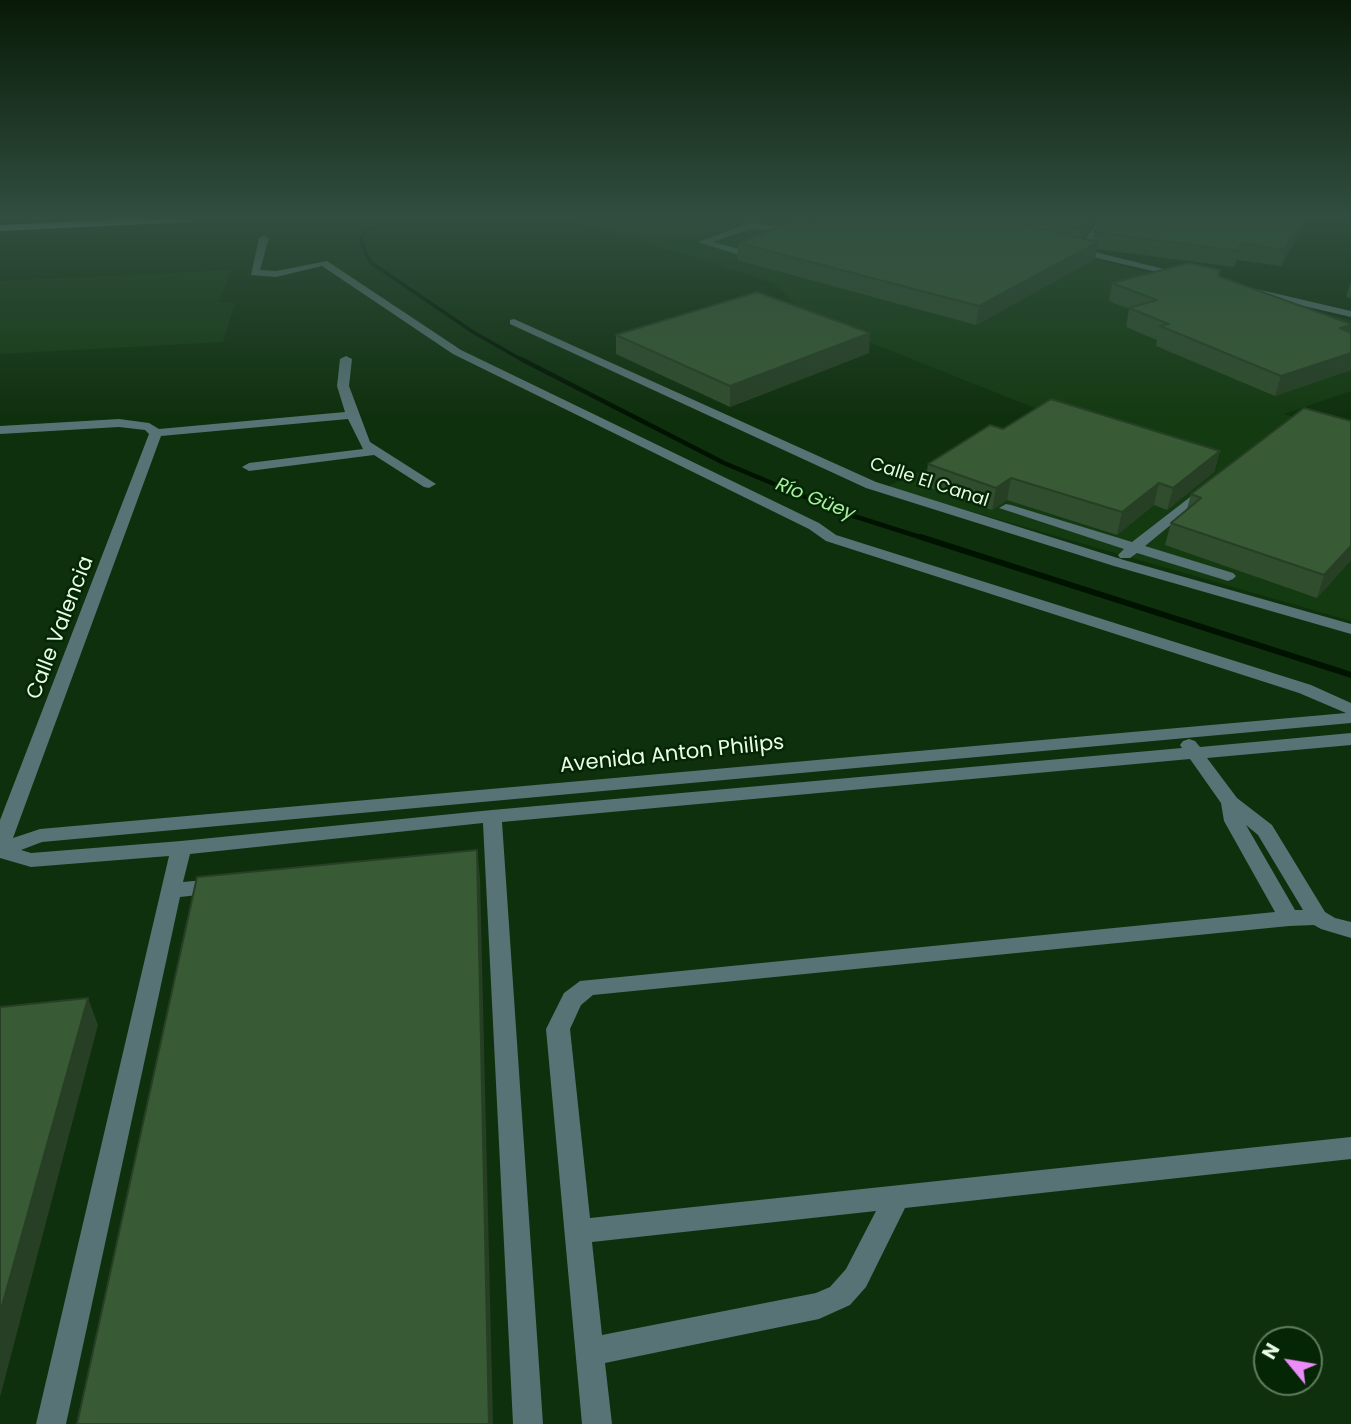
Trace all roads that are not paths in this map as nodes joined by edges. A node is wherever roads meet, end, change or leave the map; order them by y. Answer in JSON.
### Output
{"nodes":[{"id":1,"x":358,"y":285,"type":"edge"},
{"id":2,"x":1243,"y":289,"type":"edge"},
{"id":3,"x":1351,"y":314,"type":"edge"},
{"id":4,"x":514,"y":322,"type":"dead end"},
{"id":5,"x":346,"y":359,"type":"dead end"},
{"id":6,"x":352,"y":415,"type":"junction"},
{"id":7,"x":0,"y":430,"type":"edge"},
{"id":8,"x":152,"y":430,"type":"junction"},
{"id":9,"x":375,"y":451,"type":"junction"},
{"id":10,"x":249,"y":467,"type":"dead end"},
{"id":11,"x":1223,"y":474,"type":"edge"},
{"id":12,"x":429,"y":484,"type":"dead end"},
{"id":13,"x":1006,"y":508,"type":"dead end"},
{"id":14,"x":1132,"y":548,"type":"junction"},
{"id":15,"x":1119,"y":562,"type":"junction"},
{"id":16,"x":1228,"y":576,"type":"dead end"},
{"id":17,"x":1348,"y":625,"type":"edge"},
{"id":18,"x":1351,"y":709,"type":"edge"},
{"id":19,"x":1351,"y":718,"type":"edge"},
{"id":20,"x":1179,"y":732,"type":"junction"},
{"id":21,"x":1351,"y":739,"type":"edge"},
{"id":22,"x":1194,"y":752,"type":"junction"},
{"id":23,"x":1230,"y":802,"type":"junction"},
{"id":24,"x":492,"y":816,"type":"junction"},
{"id":25,"x":181,"y":848,"type":"junction"},
{"id":26,"x":0,"y":849,"type":"edge"},
{"id":27,"x":494,"y":853,"type":"junction"},
{"id":28,"x":467,"y":857,"type":"edge"},
{"id":29,"x":239,"y":883,"type":"edge"},
{"id":30,"x":172,"y":891,"type":"junction"},
{"id":31,"x":1318,"y":917,"type":"junction"},
{"id":32,"x":1289,"y":918,"type":"junction"},
{"id":33,"x":1351,"y":930,"type":"edge"},
{"id":34,"x":1351,"y":1149,"type":"edge"},
{"id":35,"x":897,"y":1197,"type":"junction"},
{"id":36,"x":578,"y":1230,"type":"junction"},
{"id":37,"x":590,"y":1352,"type":"junction"},
{"id":38,"x":51,"y":1424,"type":"edge"},
{"id":39,"x":528,"y":1424,"type":"edge"},
{"id":40,"x":597,"y":1424,"type":"edge"}],
"edges":[{"from":1,"to":18,"type":"street"},
{"from":2,"to":3,"type":"street"},
{"from":4,"to":15,"type":"street","name":"Calle El Canal"},
{"from":5,"to":6,"type":"street"},
{"from":6,"to":8,"type":"street"},
{"from":6,"to":9,"type":"street"},
{"from":7,"to":8,"type":"street"},
{"from":8,"to":26,"type":"street","name":"Calle Valencia"},
{"from":9,"to":10,"type":"street"},
{"from":9,"to":12,"type":"street"},
{"from":11,"to":14,"type":"street"},
{"from":13,"to":14,"type":"street"},
{"from":14,"to":15,"type":"street"},
{"from":14,"to":16,"type":"street"},
{"from":15,"to":17,"type":"street","name":"Calle El Canal"},
{"from":19,"to":20,"type":"street","name":"Avenida Anton Philips"},
{"from":20,"to":22,"type":"street"},
{"from":20,"to":26,"type":"street","name":"Avenida Anton Philips"},
{"from":21,"to":22,"type":"street","name":"Avenida Anton Philips"},
{"from":22,"to":23,"type":"street"},
{"from":22,"to":24,"type":"street","name":"Avenida Anton Philips"},
{"from":23,"to":31,"type":"street"},
{"from":23,"to":32,"type":"street"},
{"from":24,"to":25,"type":"street","name":"Avenida Anton Philips"},
{"from":24,"to":27,"type":"street"},
{"from":25,"to":26,"type":"street","name":"Avenida Anton Philips"},
{"from":25,"to":30,"type":"street"},
{"from":27,"to":28,"type":"street"},
{"from":27,"to":39,"type":"street"},
{"from":29,"to":30,"type":"street"},
{"from":30,"to":38,"type":"street"},
{"from":31,"to":32,"type":"street"},
{"from":31,"to":33,"type":"street"},
{"from":32,"to":36,"type":"street"},
{"from":34,"to":35,"type":"street"},
{"from":35,"to":36,"type":"street"},
{"from":35,"to":37,"type":"street"},
{"from":36,"to":37,"type":"street"},
{"from":37,"to":40,"type":"street"}]}
